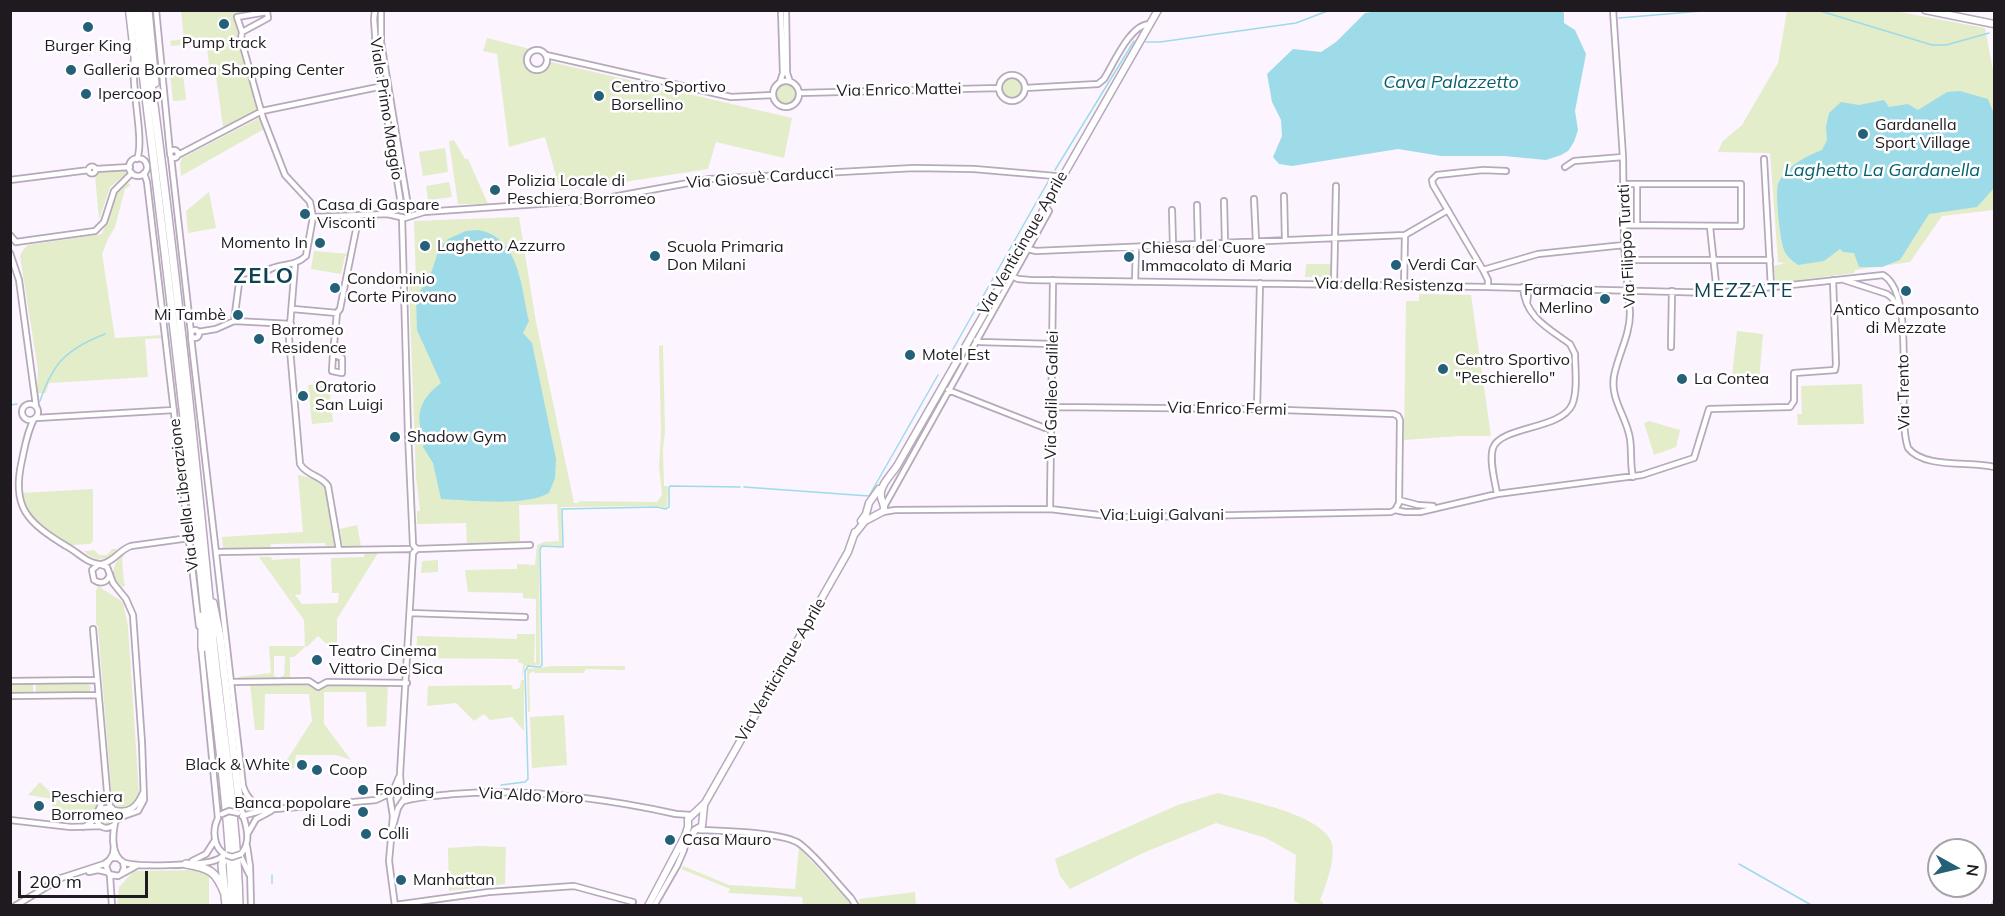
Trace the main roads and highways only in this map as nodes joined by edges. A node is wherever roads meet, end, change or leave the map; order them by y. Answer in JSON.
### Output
{"nodes":[{"id":1,"x":129,"y":10,"type":"edge"},
{"id":2,"x":135,"y":10,"type":"edge"},
{"id":3,"x":141,"y":10,"type":"edge"},
{"id":4,"x":147,"y":10,"type":"edge"},
{"id":5,"x":1158,"y":10,"type":"edge"},
{"id":6,"x":1925,"y":10,"type":"edge"},
{"id":7,"x":1994,"y":24,"type":"edge"},
{"id":8,"x":134,"y":53,"type":"joint"},
{"id":9,"x":145,"y":92,"type":"junction"},
{"id":10,"x":155,"y":113,"type":"junction"},
{"id":11,"x":889,"y":476,"type":"junction"},
{"id":12,"x":872,"y":500,"type":"junction"},
{"id":13,"x":884,"y":506,"type":"junction"},
{"id":14,"x":868,"y":507,"type":"junction"},
{"id":15,"x":871,"y":517,"type":"junction"},
{"id":16,"x":196,"y":527,"type":"junction"},
{"id":17,"x":854,"y":535,"type":"junction"},
{"id":18,"x":208,"y":583,"type":"junction"},
{"id":19,"x":202,"y":648,"type":"road end"},
{"id":20,"x":239,"y":799,"type":"road end"},
{"id":21,"x":705,"y":803,"type":"junction"},
{"id":22,"x":693,"y":815,"type":"junction"},
{"id":23,"x":702,"y":820,"type":"junction"},
{"id":24,"x":692,"y":828,"type":"junction"},
{"id":25,"x":225,"y":855,"type":"road end"},
{"id":26,"x":674,"y":859,"type":"junction"},
{"id":27,"x":186,"y":864,"type":"road end"},
{"id":28,"x":225,"y":894,"type":"junction"},
{"id":29,"x":226,"y":906,"type":"edge"},
{"id":30,"x":232,"y":906,"type":"edge"},
{"id":31,"x":239,"y":906,"type":"edge"},
{"id":32,"x":648,"y":906,"type":"edge"}],
"edges":[{"from":1,"to":8,"type":"main road","name":"Via della Liberazione"},
{"from":2,"to":9,"type":"highway"},
{"from":3,"to":10,"type":"highway"},
{"from":4,"to":10,"type":"highway"},
{"from":5,"to":11,"type":"main road","name":"Via Venticinque Aprile"},
{"from":6,"to":7,"type":"main road"},
{"from":8,"to":9,"type":"highway"},
{"from":9,"to":16,"type":"highway"},
{"from":10,"to":18,"type":"highway"},
{"from":11,"to":12,"type":"main road","name":"Via Venticinque Aprile"},
{"from":11,"to":13,"type":"main road","name":"Via Venticinque Aprile"},
{"from":12,"to":13,"type":"main road"},
{"from":12,"to":14,"type":"main road"},
{"from":13,"to":15,"type":"main road"},
{"from":14,"to":15,"type":"main road"},
{"from":14,"to":17,"type":"main road","name":"Via Venticinque Aprile"},
{"from":15,"to":17,"type":"main road","name":"Via Venticinque Aprile"},
{"from":16,"to":19,"type":"highway"},
{"from":16,"to":30,"type":"highway"},
{"from":17,"to":21,"type":"main road","name":"Via Venticinque Aprile"},
{"from":18,"to":20,"type":"highway"},
{"from":18,"to":31,"type":"highway"},
{"from":21,"to":22,"type":"main road","name":"Via Venticinque Aprile"},
{"from":21,"to":23,"type":"main road","name":"Via Venticinque Aprile"},
{"from":22,"to":23,"type":"main road"},
{"from":22,"to":24,"type":"main road","name":"Via Venticinque Aprile"},
{"from":23,"to":24,"type":"main road","name":"Via Venticinque Aprile"},
{"from":24,"to":26,"type":"main road"},
{"from":24,"to":26,"type":"main road"},
{"from":25,"to":28,"type":"highway"},
{"from":26,"to":32,"type":"main road"},
{"from":27,"to":28,"type":"highway"},
{"from":28,"to":29,"type":"highway"}]}
